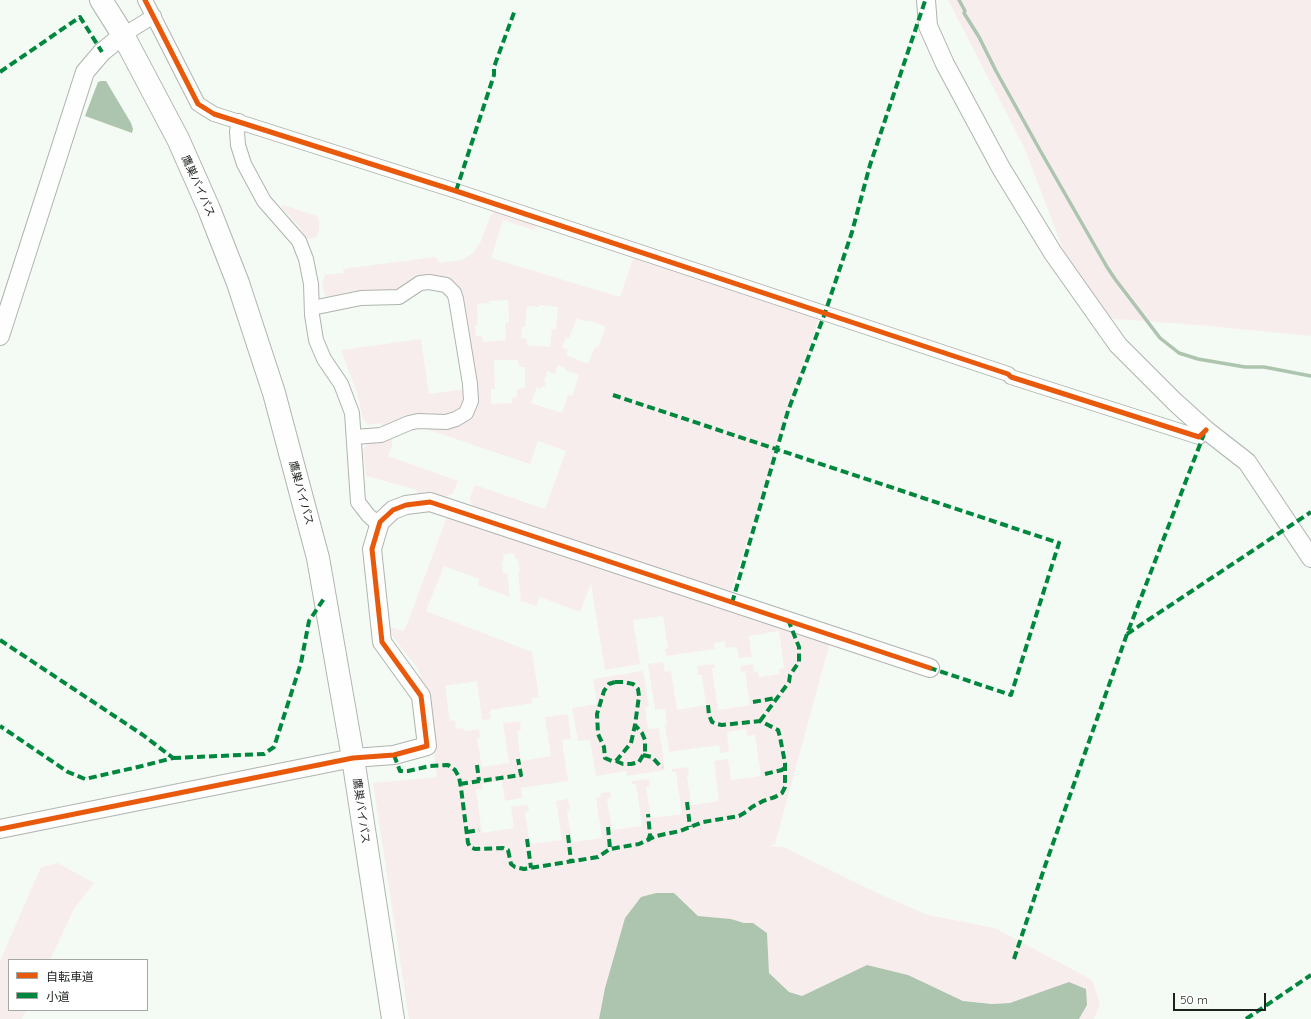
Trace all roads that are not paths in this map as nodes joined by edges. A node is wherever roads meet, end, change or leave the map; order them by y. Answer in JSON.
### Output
{"nodes":[{"id":1,"x":101,"y":0,"type":"edge"},
{"id":2,"x":146,"y":0,"type":"edge"},
{"id":3,"x":926,"y":0,"type":"edge"},
{"id":4,"x":154,"y":16,"type":"junction"},
{"id":5,"x":123,"y":35,"type":"junction"},
{"id":6,"x":239,"y":121,"type":"junction"},
{"id":7,"x":312,"y":308,"type":"junction"},
{"id":8,"x":0,"y":336,"type":"edge"},
{"id":9,"x":1206,"y":430,"type":"junction"},
{"id":10,"x":354,"y":437,"type":"junction"},
{"id":11,"x":379,"y":525,"type":"junction"},
{"id":12,"x":1311,"y":558,"type":"edge"},
{"id":13,"x":930,"y":668,"type":"dead end"},
{"id":14,"x":353,"y":758,"type":"junction"},
{"id":15,"x":0,"y":829,"type":"edge"},
{"id":16,"x":393,"y":1019,"type":"edge"}],
"edges":[{"from":1,"to":5,"type":"highway","name":"鷹巣バイパス"},
{"from":2,"to":4,"type":"street"},
{"from":3,"to":9,"type":"street"},
{"from":4,"to":5,"type":"street"},
{"from":4,"to":6,"type":"street"},
{"from":5,"to":8,"type":"street"},
{"from":5,"to":14,"type":"highway","name":"鷹巣バイパス"},
{"from":6,"to":7,"type":"street"},
{"from":6,"to":9,"type":"street"},
{"from":7,"to":10,"type":"street"},
{"from":7,"to":10,"type":"street"},
{"from":9,"to":12,"type":"street"},
{"from":10,"to":11,"type":"street"},
{"from":11,"to":13,"type":"street"},
{"from":11,"to":14,"type":"street"},
{"from":14,"to":15,"type":"street"},
{"from":14,"to":16,"type":"highway","name":"鷹巣バイパス"}]}
